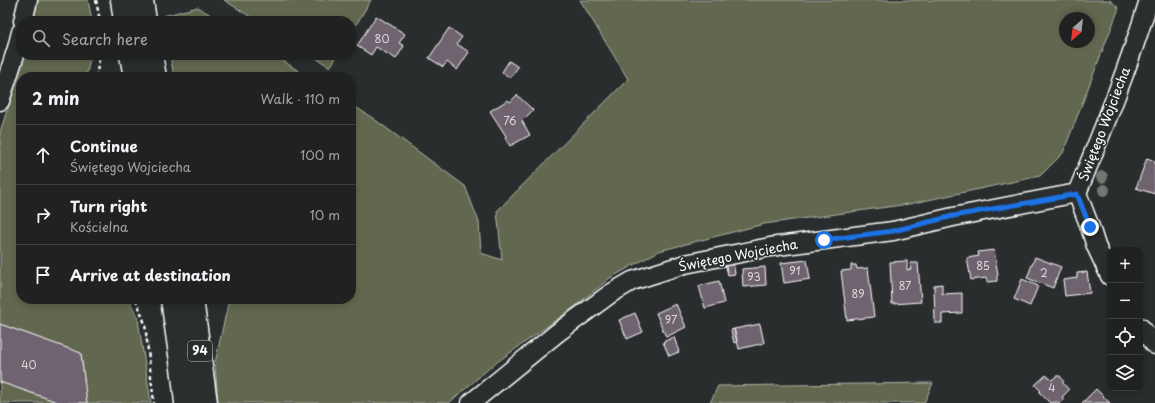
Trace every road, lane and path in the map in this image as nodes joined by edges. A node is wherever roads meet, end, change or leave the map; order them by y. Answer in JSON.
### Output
{"nodes":[{"id":1,"x":28,"y":0,"type":"edge"},
{"id":2,"x":96,"y":0,"type":"edge"},
{"id":3,"x":122,"y":0,"type":"edge"},
{"id":4,"x":142,"y":0,"type":"edge"},
{"id":5,"x":1149,"y":0,"type":"edge"},
{"id":6,"x":24,"y":16,"type":"edge"},
{"id":7,"x":99,"y":16,"type":"edge"},
{"id":8,"x":124,"y":16,"type":"edge"},
{"id":9,"x":144,"y":16,"type":"edge"},
{"id":10,"x":16,"y":51,"type":"edge"},
{"id":11,"x":99,"y":60,"type":"edge"},
{"id":12,"x":132,"y":60,"type":"edge"},
{"id":13,"x":152,"y":60,"type":"edge"},
{"id":14,"x":97,"y":72,"type":"edge"},
{"id":15,"x":134,"y":72,"type":"edge"},
{"id":16,"x":154,"y":72,"type":"edge"},
{"id":17,"x":0,"y":101,"type":"edge"},
{"id":18,"x":1077,"y":194,"type":"junction"},
{"id":19,"x":1107,"y":270,"type":"edge"},
{"id":20,"x":138,"y":304,"type":"edge"},
{"id":21,"x":173,"y":304,"type":"edge"},
{"id":22,"x":193,"y":304,"type":"edge"},
{"id":23,"x":1143,"y":331,"type":"edge"},
{"id":24,"x":1155,"y":346,"type":"edge"},
{"id":25,"x":154,"y":403,"type":"edge"},
{"id":26,"x":186,"y":403,"type":"edge"},
{"id":27,"x":206,"y":403,"type":"edge"},
{"id":28,"x":470,"y":403,"type":"edge"}],
"edges":[{"from":1,"to":6,"type":"street"},
{"from":2,"to":7,"type":"path"},
{"from":3,"to":8,"type":"main road"},
{"from":4,"to":9,"type":"main road"},
{"from":5,"to":18,"type":"street","name":"Świętego Wojciecha"},
{"from":10,"to":17,"type":"street"},
{"from":11,"to":14,"type":"path"},
{"from":12,"to":15,"type":"main road"},
{"from":13,"to":16,"type":"main road"},
{"from":18,"to":19,"type":"street"},
{"from":18,"to":28,"type":"street","name":"Świętego Wojciecha"},
{"from":20,"to":25,"type":"path"},
{"from":21,"to":26,"type":"main road","number":"94"},
{"from":22,"to":27,"type":"main road","number":"94"},
{"from":23,"to":24,"type":"street"}]}
